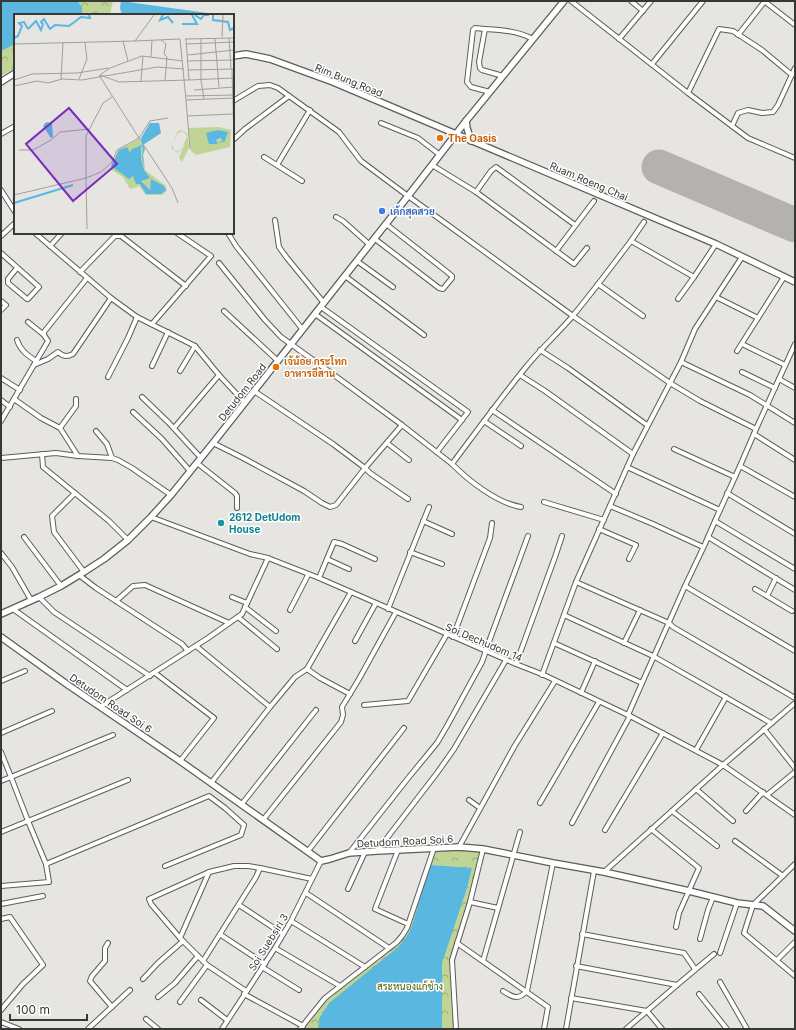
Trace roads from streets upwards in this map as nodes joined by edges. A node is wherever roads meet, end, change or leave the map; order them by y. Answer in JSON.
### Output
{"nodes":[{"id":1,"x":564,"y":1,"type":"edge"},
{"id":2,"x":571,"y":1,"type":"edge"},
{"id":3,"x":631,"y":1,"type":"edge"},
{"id":4,"x":651,"y":1,"type":"edge"},
{"id":5,"x":703,"y":1,"type":"edge"},
{"id":6,"x":764,"y":1,"type":"edge"},
{"id":7,"x":643,"y":11,"type":"junction"},
{"id":8,"x":795,"y":26,"type":"edge"},
{"id":9,"x":485,"y":29,"type":"junction"},
{"id":10,"x":738,"y":34,"type":"junction"},
{"id":11,"x":619,"y":38,"type":"junction"},
{"id":12,"x":533,"y":39,"type":"junction"},
{"id":13,"x":234,"y":56,"type":"edge"},
{"id":14,"x":652,"y":64,"type":"junction"},
{"id":15,"x":795,"y":68,"type":"edge"},
{"id":16,"x":14,"y":74,"type":"edge"},
{"id":17,"x":792,"y":75,"type":"junction"},
{"id":18,"x":503,"y":76,"type":"junction"},
{"id":19,"x":1,"y":82,"type":"edge"},
{"id":20,"x":490,"y":92,"type":"junction"},
{"id":21,"x":688,"y":93,"type":"junction"},
{"id":22,"x":289,"y":96,"type":"junction"},
{"id":23,"x":234,"y":100,"type":"edge"},
{"id":24,"x":310,"y":110,"type":"junction"},
{"id":25,"x":466,"y":121,"type":"junction"},
{"id":26,"x":381,"y":123,"type":"dead end"},
{"id":27,"x":732,"y":126,"type":"junction"},
{"id":28,"x":14,"y":127,"type":"edge"},
{"id":29,"x":1,"y":134,"type":"edge"},
{"id":30,"x":456,"y":135,"type":"junction"},
{"id":31,"x":234,"y":139,"type":"edge"},
{"id":32,"x":471,"y":141,"type":"junction"},
{"id":33,"x":440,"y":155,"type":"junction"},
{"id":34,"x":264,"y":157,"type":"dead end"},
{"id":35,"x":795,"y":158,"type":"edge"},
{"id":36,"x":277,"y":165,"type":"junction"},
{"id":37,"x":432,"y":165,"type":"junction"},
{"id":38,"x":302,"y":181,"type":"dead end"},
{"id":39,"x":1,"y":190,"type":"edge"},
{"id":40,"x":476,"y":192,"type":"junction"},
{"id":41,"x":408,"y":196,"type":"junction"},
{"id":42,"x":594,"y":202,"type":"dead end"},
{"id":43,"x":14,"y":210,"type":"edge"},
{"id":44,"x":336,"y":217,"type":"dead end"},
{"id":45,"x":275,"y":220,"type":"dead end"},
{"id":46,"x":644,"y":222,"type":"dead end"},
{"id":47,"x":14,"y":224,"type":"edge"},
{"id":48,"x":386,"y":224,"type":"junction"},
{"id":49,"x":576,"y":225,"type":"junction"},
{"id":50,"x":36,"y":234,"type":"edge"},
{"id":51,"x":61,"y":234,"type":"edge"},
{"id":52,"x":178,"y":234,"type":"edge"},
{"id":53,"x":229,"y":234,"type":"edge"},
{"id":54,"x":1,"y":236,"type":"edge"},
{"id":55,"x":375,"y":239,"type":"junction"},
{"id":56,"x":631,"y":241,"type":"junction"},
{"id":57,"x":370,"y":244,"type":"junction"},
{"id":58,"x":716,"y":244,"type":"junction"},
{"id":59,"x":50,"y":246,"type":"junction"},
{"id":60,"x":587,"y":248,"type":"dead end"},
{"id":61,"x":556,"y":251,"type":"junction"},
{"id":62,"x":1,"y":253,"type":"edge"},
{"id":63,"x":742,"y":257,"type":"junction"},
{"id":64,"x":357,"y":261,"type":"junction"},
{"id":65,"x":219,"y":263,"type":"dead end"},
{"id":66,"x":17,"y":268,"type":"junction"},
{"id":67,"x":80,"y":272,"type":"junction"},
{"id":68,"x":345,"y":276,"type":"junction"},
{"id":69,"x":694,"y":277,"type":"junction"},
{"id":70,"x":784,"y":277,"type":"junction"},
{"id":71,"x":87,"y":278,"type":"junction"},
{"id":72,"x":795,"y":282,"type":"edge"},
{"id":73,"x":598,"y":284,"type":"junction"},
{"id":74,"x":186,"y":286,"type":"junction"},
{"id":75,"x":393,"y":288,"type":"dead end"},
{"id":76,"x":716,"y":297,"type":"junction"},
{"id":77,"x":111,"y":298,"type":"junction"},
{"id":78,"x":678,"y":299,"type":"dead end"},
{"id":79,"x":1,"y":301,"type":"edge"},
{"id":80,"x":322,"y":305,"type":"junction"},
{"id":81,"x":1,"y":310,"type":"edge"},
{"id":82,"x":224,"y":311,"type":"dead end"},
{"id":83,"x":315,"y":314,"type":"junction"},
{"id":84,"x":573,"y":316,"type":"junction"},
{"id":85,"x":643,"y":316,"type":"dead end"},
{"id":86,"x":138,"y":317,"type":"junction"},
{"id":87,"x":758,"y":318,"type":"junction"},
{"id":88,"x":28,"y":322,"type":"dead end"},
{"id":89,"x":152,"y":324,"type":"junction"},
{"id":90,"x":302,"y":330,"type":"junction"},
{"id":91,"x":168,"y":332,"type":"junction"},
{"id":92,"x":44,"y":335,"type":"junction"},
{"id":93,"x":424,"y":335,"type":"dead end"},
{"id":94,"x":17,"y":340,"type":"dead end"},
{"id":95,"x":742,"y":344,"type":"junction"},
{"id":96,"x":795,"y":344,"type":"edge"},
{"id":97,"x":291,"y":345,"type":"junction"},
{"id":98,"x":195,"y":346,"type":"junction"},
{"id":99,"x":540,"y":350,"type":"junction"},
{"id":100,"x":738,"y":351,"type":"dead end"},
{"id":101,"x":278,"y":361,"type":"junction"},
{"id":102,"x":681,"y":362,"type":"junction"},
{"id":103,"x":35,"y":363,"type":"junction"},
{"id":104,"x":785,"y":365,"type":"junction"},
{"id":105,"x":152,"y":366,"type":"dead end"},
{"id":106,"x":180,"y":372,"type":"dead end"},
{"id":107,"x":742,"y":372,"type":"dead end"},
{"id":108,"x":219,"y":375,"type":"junction"},
{"id":109,"x":520,"y":375,"type":"junction"},
{"id":110,"x":108,"y":377,"type":"dead end"},
{"id":111,"x":1,"y":378,"type":"edge"},
{"id":112,"x":779,"y":379,"type":"junction"},
{"id":113,"x":670,"y":383,"type":"junction"},
{"id":114,"x":775,"y":388,"type":"junction"},
{"id":115,"x":795,"y":388,"type":"edge"},
{"id":116,"x":20,"y":390,"type":"junction"},
{"id":117,"x":254,"y":391,"type":"junction"},
{"id":118,"x":142,"y":397,"type":"dead end"},
{"id":119,"x":14,"y":399,"type":"junction"},
{"id":120,"x":1,"y":400,"type":"edge"},
{"id":121,"x":76,"y":400,"type":"dead end"},
{"id":122,"x":244,"y":403,"type":"junction"},
{"id":123,"x":767,"y":405,"type":"junction"},
{"id":124,"x":10,"y":407,"type":"junction"},
{"id":125,"x":492,"y":410,"type":"junction"},
{"id":126,"x":133,"y":412,"type":"dead end"},
{"id":127,"x":2,"y":419,"type":"edge"},
{"id":128,"x":462,"y":420,"type":"junction"},
{"id":129,"x":484,"y":421,"type":"junction"},
{"id":130,"x":795,"y":423,"type":"edge"},
{"id":131,"x":402,"y":425,"type":"junction"},
{"id":132,"x":647,"y":426,"type":"junction"},
{"id":133,"x":60,"y":428,"type":"junction"},
{"id":134,"x":174,"y":428,"type":"junction"},
{"id":135,"x":756,"y":429,"type":"junction"},
{"id":136,"x":96,"y":431,"type":"dead end"},
{"id":137,"x":754,"y":434,"type":"junction"},
{"id":138,"x":213,"y":443,"type":"junction"},
{"id":139,"x":386,"y":443,"type":"junction"},
{"id":140,"x":521,"y":446,"type":"dead end"},
{"id":141,"x":674,"y":449,"type":"dead end"},
{"id":142,"x":437,"y":452,"type":"junction"},
{"id":143,"x":42,"y":454,"type":"junction"},
{"id":144,"x":633,"y":454,"type":"junction"},
{"id":145,"x":78,"y":456,"type":"junction"},
{"id":146,"x":1,"y":458,"type":"edge"},
{"id":147,"x":112,"y":458,"type":"junction"},
{"id":148,"x":199,"y":460,"type":"junction"},
{"id":149,"x":409,"y":460,"type":"dead end"},
{"id":150,"x":795,"y":460,"type":"edge"},
{"id":151,"x":452,"y":464,"type":"junction"},
{"id":152,"x":740,"y":466,"type":"junction"},
{"id":153,"x":627,"y":467,"type":"junction"},
{"id":154,"x":365,"y":468,"type":"junction"},
{"id":155,"x":190,"y":471,"type":"junction"},
{"id":156,"x":735,"y":477,"type":"junction"},
{"id":157,"x":75,"y":493,"type":"junction"},
{"id":158,"x":616,"y":494,"type":"junction"},
{"id":159,"x":727,"y":494,"type":"junction"},
{"id":160,"x":171,"y":495,"type":"junction"},
{"id":161,"x":795,"y":497,"type":"edge"},
{"id":162,"x":408,"y":500,"type":"dead end"},
{"id":163,"x":544,"y":502,"type":"dead end"},
{"id":164,"x":610,"y":506,"type":"junction"},
{"id":165,"x":429,"y":507,"type":"dead end"},
{"id":166,"x":521,"y":507,"type":"dead end"},
{"id":167,"x":237,"y":508,"type":"dead end"},
{"id":168,"x":720,"y":510,"type":"junction"},
{"id":169,"x":151,"y":517,"type":"junction"},
{"id":170,"x":604,"y":520,"type":"junction"},
{"id":171,"x":423,"y":521,"type":"junction"},
{"id":172,"x":714,"y":521,"type":"junction"},
{"id":173,"x":492,"y":523,"type":"dead end"},
{"id":174,"x":599,"y":529,"type":"junction"},
{"id":175,"x":452,"y":534,"type":"dead end"},
{"id":176,"x":795,"y":534,"type":"edge"},
{"id":177,"x":528,"y":536,"type":"dead end"},
{"id":178,"x":562,"y":536,"type":"dead end"},
{"id":179,"x":24,"y":537,"type":"dead end"},
{"id":180,"x":708,"y":537,"type":"junction"},
{"id":181,"x":128,"y":540,"type":"junction"},
{"id":182,"x":703,"y":547,"type":"junction"},
{"id":183,"x":410,"y":552,"type":"junction"},
{"id":184,"x":1,"y":553,"type":"edge"},
{"id":185,"x":268,"y":558,"type":"junction"},
{"id":186,"x":375,"y":558,"type":"dead end"},
{"id":187,"x":327,"y":559,"type":"junction"},
{"id":188,"x":629,"y":559,"type":"dead end"},
{"id":189,"x":442,"y":564,"type":"dead end"},
{"id":190,"x":349,"y":569,"type":"dead end"},
{"id":191,"x":795,"y":569,"type":"edge"},
{"id":192,"x":81,"y":574,"type":"junction"},
{"id":193,"x":308,"y":575,"type":"junction"},
{"id":194,"x":319,"y":578,"type":"junction"},
{"id":195,"x":776,"y":578,"type":"junction"},
{"id":196,"x":576,"y":582,"type":"junction"},
{"id":197,"x":62,"y":586,"type":"junction"},
{"id":198,"x":685,"y":586,"type":"junction"},
{"id":199,"x":755,"y":589,"type":"dead end"},
{"id":200,"x":795,"y":590,"type":"edge"},
{"id":201,"x":351,"y":592,"type":"junction"},
{"id":202,"x":767,"y":596,"type":"junction"},
{"id":203,"x":39,"y":597,"type":"junction"},
{"id":204,"x":232,"y":597,"type":"dead end"},
{"id":205,"x":31,"y":600,"type":"junction"},
{"id":206,"x":116,"y":601,"type":"junction"},
{"id":207,"x":247,"y":603,"type":"junction"},
{"id":208,"x":376,"y":603,"type":"junction"},
{"id":209,"x":244,"y":607,"type":"junction"},
{"id":210,"x":13,"y":609,"type":"junction"},
{"id":211,"x":388,"y":609,"type":"junction"},
{"id":212,"x":290,"y":610,"type":"dead end"},
{"id":213,"x":640,"y":610,"type":"junction"},
{"id":214,"x":792,"y":611,"type":"dead end"},
{"id":215,"x":396,"y":612,"type":"junction"},
{"id":216,"x":1,"y":614,"type":"edge"},
{"id":217,"x":238,"y":616,"type":"junction"},
{"id":218,"x":564,"y":616,"type":"junction"},
{"id":219,"x":229,"y":623,"type":"junction"},
{"id":220,"x":669,"y":623,"type":"junction"},
{"id":221,"x":276,"y":631,"type":"dead end"},
{"id":222,"x":447,"y":634,"type":"junction"},
{"id":223,"x":1,"y":636,"type":"edge"},
{"id":224,"x":453,"y":637,"type":"junction"},
{"id":225,"x":355,"y":642,"type":"dead end"},
{"id":226,"x":554,"y":642,"type":"junction"},
{"id":227,"x":624,"y":643,"type":"junction"},
{"id":228,"x":196,"y":646,"type":"junction"},
{"id":229,"x":277,"y":649,"type":"dead end"},
{"id":230,"x":795,"y":650,"type":"edge"},
{"id":231,"x":188,"y":651,"type":"junction"},
{"id":232,"x":486,"y":651,"type":"junction"},
{"id":233,"x":654,"y":656,"type":"junction"},
{"id":234,"x":506,"y":660,"type":"junction"},
{"id":235,"x":595,"y":661,"type":"junction"},
{"id":236,"x":516,"y":664,"type":"junction"},
{"id":237,"x":306,"y":669,"type":"junction"},
{"id":238,"x":25,"y":671,"type":"dead end"},
{"id":239,"x":155,"y":673,"type":"junction"},
{"id":240,"x":542,"y":675,"type":"junction"},
{"id":241,"x":150,"y":676,"type":"junction"},
{"id":242,"x":1,"y":681,"type":"edge"},
{"id":243,"x":555,"y":681,"type":"junction"},
{"id":244,"x":642,"y":682,"type":"junction"},
{"id":245,"x":127,"y":690,"type":"junction"},
{"id":246,"x":581,"y":693,"type":"junction"},
{"id":247,"x":350,"y":694,"type":"junction"},
{"id":248,"x":726,"y":697,"type":"junction"},
{"id":249,"x":795,"y":698,"type":"edge"},
{"id":250,"x":408,"y":701,"type":"junction"},
{"id":251,"x":599,"y":702,"type":"junction"},
{"id":252,"x":795,"y":703,"type":"edge"},
{"id":253,"x":364,"y":705,"type":"dead end"},
{"id":254,"x":406,"y":706,"type":"dead end"},
{"id":255,"x":270,"y":707,"type":"junction"},
{"id":256,"x":100,"y":708,"type":"junction"},
{"id":257,"x":316,"y":710,"type":"dead end"},
{"id":258,"x":52,"y":711,"type":"dead end"},
{"id":259,"x":629,"y":716,"type":"junction"},
{"id":260,"x":771,"y":723,"type":"junction"},
{"id":261,"x":404,"y":728,"type":"dead end"},
{"id":262,"x":764,"y":729,"type":"junction"},
{"id":263,"x":1,"y":733,"type":"edge"},
{"id":264,"x":663,"y":733,"type":"junction"},
{"id":265,"x":112,"y":735,"type":"dead end"},
{"id":266,"x":696,"y":750,"type":"junction"},
{"id":267,"x":1,"y":752,"type":"edge"},
{"id":268,"x":180,"y":761,"type":"junction"},
{"id":269,"x":723,"y":764,"type":"junction"},
{"id":270,"x":795,"y":768,"type":"edge"},
{"id":271,"x":795,"y":772,"type":"edge"},
{"id":272,"x":11,"y":777,"type":"junction"},
{"id":273,"x":128,"y":780,"type":"dead end"},
{"id":274,"x":1,"y":781,"type":"edge"},
{"id":275,"x":211,"y":783,"type":"junction"},
{"id":276,"x":696,"y":789,"type":"junction"},
{"id":277,"x":763,"y":792,"type":"junction"},
{"id":278,"x":767,"y":795,"type":"junction"},
{"id":279,"x":469,"y":800,"type":"dead end"},
{"id":280,"x":540,"y":803,"type":"dead end"},
{"id":281,"x":241,"y":805,"type":"junction"},
{"id":282,"x":480,"y":808,"type":"junction"},
{"id":283,"x":672,"y":810,"type":"junction"},
{"id":284,"x":746,"y":811,"type":"dead end"},
{"id":285,"x":795,"y":815,"type":"edge"},
{"id":286,"x":263,"y":820,"type":"junction"},
{"id":287,"x":28,"y":821,"type":"junction"},
{"id":288,"x":733,"y":821,"type":"dead end"},
{"id":289,"x":572,"y":823,"type":"dead end"},
{"id":290,"x":651,"y":829,"type":"junction"},
{"id":291,"x":605,"y":830,"type":"dead end"},
{"id":292,"x":1,"y":832,"type":"edge"},
{"id":293,"x":520,"y":832,"type":"dead end"},
{"id":294,"x":736,"y":841,"type":"dead end"},
{"id":295,"x":717,"y":846,"type":"dead end"},
{"id":296,"x":459,"y":847,"type":"junction"},
{"id":297,"x":434,"y":848,"type":"junction"},
{"id":298,"x":483,"y":849,"type":"junction"},
{"id":299,"x":398,"y":850,"type":"junction"},
{"id":300,"x":308,"y":851,"type":"junction"},
{"id":301,"x":377,"y":851,"type":"junction"},
{"id":302,"x":365,"y":852,"type":"junction"},
{"id":303,"x":349,"y":853,"type":"junction"},
{"id":304,"x":513,"y":855,"type":"junction"},
{"id":305,"x":322,"y":861,"type":"junction"},
{"id":306,"x":553,"y":863,"type":"junction"},
{"id":307,"x":46,"y":864,"type":"junction"},
{"id":308,"x":795,"y":864,"type":"edge"},
{"id":309,"x":165,"y":866,"type":"dead end"},
{"id":310,"x":260,"y":868,"type":"junction"},
{"id":311,"x":594,"y":871,"type":"junction"},
{"id":312,"x":209,"y":872,"type":"junction"},
{"id":313,"x":604,"y":872,"type":"junction"},
{"id":314,"x":783,"y":876,"type":"junction"},
{"id":315,"x":312,"y":879,"type":"junction"},
{"id":316,"x":1,"y":886,"type":"edge"},
{"id":317,"x":348,"y":888,"type":"dead end"},
{"id":318,"x":689,"y":891,"type":"junction"},
{"id":319,"x":306,"y":893,"type":"junction"},
{"id":320,"x":43,"y":896,"type":"dead end"},
{"id":321,"x":713,"y":897,"type":"junction"},
{"id":322,"x":470,"y":902,"type":"junction"},
{"id":323,"x":737,"y":903,"type":"junction"},
{"id":324,"x":1,"y":904,"type":"edge"},
{"id":325,"x":239,"y":905,"type":"junction"},
{"id":326,"x":753,"y":905,"type":"junction"},
{"id":327,"x":498,"y":908,"type":"junction"},
{"id":328,"x":1,"y":919,"type":"edge"},
{"id":329,"x":291,"y":921,"type":"junction"},
{"id":330,"x":408,"y":924,"type":"junction"},
{"id":331,"x":676,"y":927,"type":"dead end"},
{"id":332,"x":794,"y":928,"type":"edge"},
{"id":333,"x":283,"y":934,"type":"junction"},
{"id":334,"x":582,"y":934,"type":"junction"},
{"id":335,"x":221,"y":935,"type":"junction"},
{"id":336,"x":182,"y":939,"type":"junction"},
{"id":337,"x":700,"y":939,"type":"dead end"},
{"id":338,"x":108,"y":942,"type":"dead end"},
{"id":339,"x":795,"y":942,"type":"edge"},
{"id":340,"x":457,"y":943,"type":"junction"},
{"id":341,"x":275,"y":948,"type":"junction"},
{"id":342,"x":389,"y":948,"type":"junction"},
{"id":343,"x":720,"y":953,"type":"dead end"},
{"id":344,"x":714,"y":954,"type":"dead end"},
{"id":345,"x":198,"y":956,"type":"junction"},
{"id":346,"x":777,"y":960,"type":"junction"},
{"id":347,"x":203,"y":961,"type":"junction"},
{"id":348,"x":483,"y":961,"type":"junction"},
{"id":349,"x":207,"y":965,"type":"junction"},
{"id":350,"x":264,"y":965,"type":"junction"},
{"id":351,"x":576,"y":966,"type":"junction"},
{"id":352,"x":365,"y":967,"type":"junction"},
{"id":353,"x":695,"y":969,"type":"junction"},
{"id":354,"x":795,"y":976,"type":"edge"},
{"id":355,"x":144,"y":979,"type":"dead end"},
{"id":356,"x":720,"y":982,"type":"dead end"},
{"id":357,"x":677,"y":985,"type":"junction"},
{"id":358,"x":340,"y":986,"type":"junction"},
{"id":359,"x":130,"y":990,"type":"dead end"},
{"id":360,"x":299,"y":990,"type":"dead end"},
{"id":361,"x":503,"y":990,"type":"dead end"},
{"id":362,"x":526,"y":991,"type":"junction"},
{"id":363,"x":245,"y":993,"type":"junction"},
{"id":364,"x":699,"y":994,"type":"dead end"},
{"id":365,"x":158,"y":996,"type":"dead end"},
{"id":366,"x":571,"y":998,"type":"junction"},
{"id":367,"x":201,"y":1000,"type":"dead end"},
{"id":368,"x":180,"y":1002,"type":"dead end"},
{"id":369,"x":112,"y":1007,"type":"junction"},
{"id":370,"x":1,"y":1010,"type":"edge"},
{"id":371,"x":647,"y":1011,"type":"junction"},
{"id":372,"x":146,"y":1019,"type":"dead end"},
{"id":373,"x":227,"y":1020,"type":"junction"},
{"id":374,"x":1,"y":1022,"type":"edge"},
{"id":375,"x":302,"y":1028,"type":"edge"},
{"id":376,"x":19,"y":1029,"type":"edge"},
{"id":377,"x":88,"y":1029,"type":"edge"},
{"id":378,"x":158,"y":1029,"type":"edge"},
{"id":379,"x":222,"y":1029,"type":"edge"},
{"id":380,"x":456,"y":1029,"type":"edge"},
{"id":381,"x":544,"y":1029,"type":"edge"},
{"id":382,"x":566,"y":1029,"type":"edge"},
{"id":383,"x":626,"y":1029,"type":"edge"},
{"id":384,"x":662,"y":1029,"type":"edge"},
{"id":385,"x":726,"y":1029,"type":"edge"},
{"id":386,"x":747,"y":1029,"type":"edge"}],
"edges":[{"from":1,"to":12,"type":"street","name":"Detudom Road"},
{"from":2,"to":11,"type":"street"},
{"from":3,"to":7,"type":"street"},
{"from":4,"to":7,"type":"street"},
{"from":5,"to":14,"type":"street"},
{"from":6,"to":8,"type":"street"},
{"from":6,"to":10,"type":"street"},
{"from":7,"to":11,"type":"street"},
{"from":9,"to":12,"type":"street"},
{"from":9,"to":18,"type":"street"},
{"from":9,"to":20,"type":"street"},
{"from":10,"to":17,"type":"street"},
{"from":10,"to":21,"type":"street"},
{"from":11,"to":14,"type":"street"},
{"from":12,"to":18,"type":"street","name":"Detudom Road"},
{"from":13,"to":30,"type":"street","name":"Rim Bung Road"},
{"from":14,"to":21,"type":"street"},
{"from":15,"to":17,"type":"street"},
{"from":16,"to":19,"type":"street"},
{"from":17,"to":27,"type":"street"},
{"from":18,"to":20,"type":"street","name":"Detudom Road"},
{"from":20,"to":25,"type":"street","name":"Detudom Road"},
{"from":21,"to":27,"type":"street"},
{"from":22,"to":23,"type":"street"},
{"from":22,"to":24,"type":"street"},
{"from":22,"to":31,"type":"street"},
{"from":24,"to":36,"type":"street"},
{"from":24,"to":41,"type":"street"},
{"from":25,"to":30,"type":"street","name":"Detudom Road"},
{"from":25,"to":32,"type":"street"},
{"from":26,"to":33,"type":"street"},
{"from":27,"to":35,"type":"street"},
{"from":28,"to":29,"type":"street"},
{"from":30,"to":32,"type":"street","name":"Ruam Roeng Chai"},
{"from":30,"to":33,"type":"street","name":"Detudom Road"},
{"from":32,"to":58,"type":"street","name":"Ruam Roeng Chai"},
{"from":33,"to":37,"type":"street","name":"Detudom Road"},
{"from":34,"to":36,"type":"street"},
{"from":36,"to":38,"type":"street"},
{"from":37,"to":40,"type":"street"},
{"from":37,"to":41,"type":"street","name":"Detudom Road"},
{"from":39,"to":43,"type":"street"},
{"from":40,"to":49,"type":"street"},
{"from":40,"to":61,"type":"street"},
{"from":41,"to":48,"type":"street","name":"Detudom Road"},
{"from":41,"to":84,"type":"street"},
{"from":42,"to":49,"type":"street"},
{"from":44,"to":57,"type":"street"},
{"from":45,"to":80,"type":"street"},
{"from":46,"to":56,"type":"street"},
{"from":47,"to":54,"type":"street"},
{"from":48,"to":55,"type":"street","name":"Detudom Road"},
{"from":48,"to":55,"type":"street"},
{"from":49,"to":61,"type":"street"},
{"from":50,"to":59,"type":"street"},
{"from":51,"to":59,"type":"street"},
{"from":52,"to":74,"type":"street"},
{"from":53,"to":90,"type":"street"},
{"from":55,"to":57,"type":"street","name":"Detudom Road"},
{"from":56,"to":69,"type":"street"},
{"from":56,"to":73,"type":"street"},
{"from":57,"to":64,"type":"street","name":"Detudom Road"},
{"from":58,"to":63,"type":"street","name":"Ruam Roeng Chai"},
{"from":58,"to":69,"type":"street"},
{"from":59,"to":67,"type":"street"},
{"from":60,"to":61,"type":"street"},
{"from":62,"to":66,"type":"street"},
{"from":63,"to":70,"type":"street","name":"Ruam Roeng Chai"},
{"from":63,"to":76,"type":"street"},
{"from":64,"to":68,"type":"street","name":"Detudom Road"},
{"from":64,"to":75,"type":"street"},
{"from":65,"to":97,"type":"street"},
{"from":66,"to":66,"type":"street"},
{"from":67,"to":71,"type":"street"},
{"from":67,"to":74,"type":"street"},
{"from":68,"to":80,"type":"street","name":"Detudom Road"},
{"from":68,"to":93,"type":"street"},
{"from":69,"to":78,"type":"street"},
{"from":70,"to":72,"type":"street","name":"Ruam Roeng Chai"},
{"from":70,"to":87,"type":"street"},
{"from":71,"to":77,"type":"street"},
{"from":71,"to":92,"type":"street"},
{"from":73,"to":84,"type":"street"},
{"from":73,"to":85,"type":"street"},
{"from":74,"to":89,"type":"street"},
{"from":76,"to":87,"type":"street"},
{"from":76,"to":102,"type":"street"},
{"from":77,"to":86,"type":"street"},
{"from":77,"to":103,"type":"street"},
{"from":79,"to":81,"type":"street"},
{"from":80,"to":83,"type":"street","name":"Detudom Road"},
{"from":80,"to":128,"type":"street"},
{"from":82,"to":101,"type":"street"},
{"from":83,"to":90,"type":"street","name":"Detudom Road"},
{"from":83,"to":128,"type":"street"},
{"from":84,"to":99,"type":"street"},
{"from":84,"to":113,"type":"street"},
{"from":86,"to":89,"type":"street"},
{"from":86,"to":110,"type":"street"},
{"from":87,"to":95,"type":"street"},
{"from":88,"to":92,"type":"street"},
{"from":89,"to":91,"type":"street"},
{"from":90,"to":97,"type":"street","name":"Detudom Road"},
{"from":91,"to":98,"type":"street"},
{"from":91,"to":105,"type":"street"},
{"from":92,"to":103,"type":"street"},
{"from":94,"to":103,"type":"street"},
{"from":95,"to":100,"type":"street"},
{"from":95,"to":104,"type":"street"},
{"from":96,"to":104,"type":"street"},
{"from":97,"to":101,"type":"street","name":"Detudom Road"},
{"from":97,"to":131,"type":"street"},
{"from":98,"to":106,"type":"street"},
{"from":98,"to":108,"type":"street"},
{"from":99,"to":109,"type":"street"},
{"from":99,"to":132,"type":"street"},
{"from":101,"to":117,"type":"street","name":"Detudom Road"},
{"from":102,"to":113,"type":"street"},
{"from":102,"to":123,"type":"street"},
{"from":103,"to":116,"type":"street"},
{"from":104,"to":112,"type":"street"},
{"from":107,"to":114,"type":"street"},
{"from":108,"to":122,"type":"street"},
{"from":108,"to":134,"type":"street"},
{"from":109,"to":125,"type":"street"},
{"from":109,"to":144,"type":"street"},
{"from":111,"to":116,"type":"street"},
{"from":112,"to":114,"type":"street"},
{"from":112,"to":115,"type":"street"},
{"from":113,"to":132,"type":"street"},
{"from":113,"to":135,"type":"street"},
{"from":114,"to":123,"type":"street"},
{"from":116,"to":119,"type":"street"},
{"from":117,"to":122,"type":"street","name":"Detudom Road"},
{"from":117,"to":154,"type":"street"},
{"from":118,"to":134,"type":"street"},
{"from":119,"to":124,"type":"street"},
{"from":119,"to":133,"type":"street"},
{"from":120,"to":124,"type":"street"},
{"from":121,"to":133,"type":"street"},
{"from":122,"to":138,"type":"street","name":"Detudom Road"},
{"from":123,"to":130,"type":"street"},
{"from":123,"to":135,"type":"street"},
{"from":124,"to":127,"type":"street"},
{"from":125,"to":129,"type":"street"},
{"from":125,"to":158,"type":"street"},
{"from":126,"to":155,"type":"street"},
{"from":128,"to":142,"type":"street"},
{"from":129,"to":140,"type":"street"},
{"from":129,"to":151,"type":"street"},
{"from":131,"to":139,"type":"street"},
{"from":131,"to":142,"type":"street"},
{"from":132,"to":144,"type":"street"},
{"from":133,"to":145,"type":"street"},
{"from":134,"to":148,"type":"street"},
{"from":135,"to":137,"type":"street"},
{"from":136,"to":147,"type":"street"},
{"from":137,"to":150,"type":"street"},
{"from":137,"to":152,"type":"street"},
{"from":138,"to":148,"type":"street","name":"Detudom Road"},
{"from":138,"to":154,"type":"street"},
{"from":139,"to":149,"type":"street"},
{"from":139,"to":154,"type":"street"},
{"from":141,"to":156,"type":"street"},
{"from":142,"to":151,"type":"street"},
{"from":143,"to":145,"type":"street"},
{"from":143,"to":146,"type":"street"},
{"from":143,"to":157,"type":"street"},
{"from":144,"to":153,"type":"street"},
{"from":145,"to":147,"type":"street"},
{"from":147,"to":160,"type":"street"},
{"from":148,"to":155,"type":"street","name":"Detudom Road"},
{"from":148,"to":167,"type":"street"},
{"from":151,"to":166,"type":"street"},
{"from":152,"to":156,"type":"street"},
{"from":152,"to":161,"type":"street"},
{"from":153,"to":158,"type":"street"},
{"from":153,"to":168,"type":"street"},
{"from":154,"to":162,"type":"street"},
{"from":155,"to":160,"type":"street","name":"Detudom Road"},
{"from":156,"to":159,"type":"street"},
{"from":157,"to":181,"type":"street"},
{"from":157,"to":192,"type":"street"},
{"from":158,"to":164,"type":"street"},
{"from":159,"to":168,"type":"street"},
{"from":159,"to":176,"type":"street"},
{"from":160,"to":169,"type":"street","name":"Detudom Road"},
{"from":163,"to":170,"type":"street"},
{"from":164,"to":170,"type":"street"},
{"from":164,"to":182,"type":"street"},
{"from":165,"to":171,"type":"street"},
{"from":168,"to":172,"type":"street"},
{"from":169,"to":181,"type":"street","name":"Detudom Road"},
{"from":169,"to":185,"type":"street","name":"Soi Dechudom 14"},
{"from":170,"to":174,"type":"street"},
{"from":171,"to":175,"type":"street"},
{"from":171,"to":183,"type":"street"},
{"from":172,"to":180,"type":"street"},
{"from":172,"to":191,"type":"street"},
{"from":173,"to":224,"type":"street"},
{"from":174,"to":188,"type":"street"},
{"from":174,"to":196,"type":"street"},
{"from":177,"to":232,"type":"street"},
{"from":178,"to":236,"type":"street"},
{"from":179,"to":197,"type":"street"},
{"from":180,"to":182,"type":"street"},
{"from":180,"to":195,"type":"street"},
{"from":181,"to":192,"type":"street","name":"Detudom Road"},
{"from":182,"to":198,"type":"street"},
{"from":183,"to":189,"type":"street"},
{"from":183,"to":211,"type":"street"},
{"from":184,"to":205,"type":"street"},
{"from":185,"to":193,"type":"street","name":"Soi Dechudom 14"},
{"from":185,"to":207,"type":"street"},
{"from":186,"to":187,"type":"street"},
{"from":187,"to":190,"type":"street"},
{"from":187,"to":194,"type":"street"},
{"from":192,"to":197,"type":"street","name":"Detudom Road"},
{"from":192,"to":206,"type":"street"},
{"from":193,"to":194,"type":"street","name":"Soi Dechudom 14"},
{"from":193,"to":212,"type":"street"},
{"from":194,"to":201,"type":"street","name":"Soi Dechudom 14"},
{"from":195,"to":200,"type":"street"},
{"from":195,"to":202,"type":"street"},
{"from":196,"to":213,"type":"street"},
{"from":196,"to":218,"type":"street"},
{"from":197,"to":203,"type":"street","name":"Detudom Road"},
{"from":198,"to":220,"type":"street"},
{"from":198,"to":230,"type":"street"},
{"from":199,"to":202,"type":"street"},
{"from":201,"to":208,"type":"street","name":"Soi Dechudom 14"},
{"from":201,"to":237,"type":"street"},
{"from":202,"to":214,"type":"street"},
{"from":203,"to":205,"type":"street","name":"Detudom Road"},
{"from":203,"to":241,"type":"street"},
{"from":204,"to":207,"type":"street"},
{"from":205,"to":210,"type":"street","name":"Detudom Road"},
{"from":206,"to":219,"type":"street"},
{"from":206,"to":231,"type":"street"},
{"from":207,"to":209,"type":"street"},
{"from":208,"to":211,"type":"street","name":"Soi Dechudom 14"},
{"from":208,"to":225,"type":"street"},
{"from":209,"to":217,"type":"street"},
{"from":209,"to":221,"type":"street"},
{"from":210,"to":216,"type":"street","name":"Detudom Road"},
{"from":210,"to":245,"type":"street"},
{"from":211,"to":215,"type":"street","name":"Soi Dechudom 14"},
{"from":213,"to":220,"type":"street"},
{"from":213,"to":227,"type":"street"},
{"from":215,"to":222,"type":"street","name":"Soi Dechudom 14"},
{"from":215,"to":247,"type":"street"},
{"from":217,"to":219,"type":"street"},
{"from":217,"to":229,"type":"street"},
{"from":218,"to":226,"type":"street"},
{"from":218,"to":227,"type":"street"},
{"from":219,"to":228,"type":"street"},
{"from":220,"to":233,"type":"street"},
{"from":220,"to":249,"type":"street"},
{"from":222,"to":224,"type":"street","name":"Soi Dechudom 14"},
{"from":222,"to":250,"type":"street"},
{"from":223,"to":256,"type":"street","name":"Detudom Road Soi 6"},
{"from":224,"to":232,"type":"street","name":"Soi Dechudom 14"},
{"from":226,"to":235,"type":"street"},
{"from":226,"to":240,"type":"street"},
{"from":227,"to":233,"type":"street"},
{"from":228,"to":231,"type":"street"},
{"from":228,"to":255,"type":"street"},
{"from":231,"to":239,"type":"street"},
{"from":232,"to":234,"type":"street","name":"Soi Dechudom 14"},
{"from":232,"to":303,"type":"street"},
{"from":233,"to":244,"type":"street"},
{"from":233,"to":248,"type":"street"},
{"from":234,"to":236,"type":"street","name":"Soi Dechudom 14"},
{"from":234,"to":301,"type":"street"},
{"from":235,"to":244,"type":"street"},
{"from":235,"to":246,"type":"street"},
{"from":236,"to":240,"type":"street","name":"Soi Dechudom 14"},
{"from":237,"to":247,"type":"street"},
{"from":237,"to":255,"type":"street"},
{"from":238,"to":242,"type":"street"},
{"from":239,"to":241,"type":"street"},
{"from":239,"to":268,"type":"street"},
{"from":240,"to":243,"type":"street","name":"Soi Dechudom 14"},
{"from":241,"to":245,"type":"street"},
{"from":243,"to":246,"type":"street","name":"Soi Dechudom 14"},
{"from":243,"to":282,"type":"street"},
{"from":244,"to":259,"type":"street"},
{"from":245,"to":256,"type":"street"},
{"from":246,"to":251,"type":"street","name":"Soi Dechudom 14"},
{"from":247,"to":286,"type":"street"},
{"from":248,"to":260,"type":"street"},
{"from":248,"to":266,"type":"street"},
{"from":250,"to":253,"type":"street"},
{"from":250,"to":254,"type":"street"},
{"from":251,"to":259,"type":"street","name":"Soi Dechudom 14"},
{"from":251,"to":280,"type":"street"},
{"from":252,"to":260,"type":"street"},
{"from":255,"to":275,"type":"street"},
{"from":256,"to":268,"type":"street","name":"Detudom Road Soi 6"},
{"from":257,"to":281,"type":"street"},
{"from":258,"to":263,"type":"street"},
{"from":259,"to":264,"type":"street","name":"Soi Dechudom 14"},
{"from":259,"to":289,"type":"street"},
{"from":260,"to":262,"type":"street"},
{"from":261,"to":300,"type":"street"},
{"from":262,"to":269,"type":"street"},
{"from":262,"to":270,"type":"street"},
{"from":264,"to":266,"type":"street","name":"Soi Dechudom 14"},
{"from":264,"to":291,"type":"street"},
{"from":265,"to":272,"type":"street"},
{"from":266,"to":269,"type":"street","name":"Soi Dechudom 14"},
{"from":267,"to":272,"type":"street"},
{"from":268,"to":275,"type":"street","name":"Detudom Road Soi 6"},
{"from":269,"to":276,"type":"street"},
{"from":269,"to":277,"type":"street","name":"Soi Dechudom 14"},
{"from":271,"to":278,"type":"street"},
{"from":272,"to":274,"type":"street"},
{"from":272,"to":287,"type":"street"},
{"from":273,"to":287,"type":"street"},
{"from":275,"to":281,"type":"street","name":"Detudom Road Soi 6"},
{"from":276,"to":283,"type":"street"},
{"from":276,"to":288,"type":"street"},
{"from":277,"to":278,"type":"street","name":"Soi Dechudom 14"},
{"from":277,"to":284,"type":"street"},
{"from":278,"to":285,"type":"street","name":"Soi Dechudom 14"},
{"from":279,"to":282,"type":"street"},
{"from":281,"to":286,"type":"street","name":"Detudom Road Soi 6"},
{"from":282,"to":296,"type":"street"},
{"from":283,"to":290,"type":"street"},
{"from":283,"to":295,"type":"street"},
{"from":286,"to":300,"type":"street","name":"Detudom Road Soi 6"},
{"from":287,"to":292,"type":"street"},
{"from":287,"to":307,"type":"street"},
{"from":290,"to":313,"type":"street"},
{"from":290,"to":318,"type":"street"},
{"from":293,"to":304,"type":"street"},
{"from":294,"to":314,"type":"street"},
{"from":296,"to":297,"type":"street","name":"Detudom Road Soi 6"},
{"from":296,"to":298,"type":"street","name":"Detudom Road Soi 6"},
{"from":297,"to":299,"type":"street","name":"Detudom Road Soi 6"},
{"from":297,"to":330,"type":"street"},
{"from":298,"to":304,"type":"street","name":"Detudom Road Soi 6"},
{"from":298,"to":322,"type":"street"},
{"from":299,"to":301,"type":"street","name":"Detudom Road Soi 6"},
{"from":299,"to":330,"type":"street"},
{"from":300,"to":305,"type":"street","name":"Detudom Road Soi 6"},
{"from":301,"to":302,"type":"street","name":"Detudom Road Soi 6"},
{"from":302,"to":303,"type":"street","name":"Detudom Road Soi 6"},
{"from":302,"to":317,"type":"street"},
{"from":303,"to":305,"type":"street","name":"Detudom Road Soi 6"},
{"from":304,"to":306,"type":"street","name":"Detudom Road Soi 6"},
{"from":304,"to":327,"type":"street"},
{"from":305,"to":315,"type":"street","name":"Soi Suebsiri 3"},
{"from":306,"to":311,"type":"street","name":"Detudom Road Soi 6"},
{"from":306,"to":362,"type":"street"},
{"from":307,"to":309,"type":"street"},
{"from":307,"to":316,"type":"street"},
{"from":308,"to":314,"type":"street"},
{"from":310,"to":312,"type":"street"},
{"from":310,"to":315,"type":"street"},
{"from":310,"to":325,"type":"street"},
{"from":311,"to":313,"type":"street","name":"Detudom Road Soi 6"},
{"from":311,"to":334,"type":"street"},
{"from":312,"to":336,"type":"street"},
{"from":312,"to":336,"type":"street"},
{"from":313,"to":318,"type":"street","name":"Detudom Road Soi 6"},
{"from":314,"to":326,"type":"street"},
{"from":315,"to":319,"type":"street","name":"Soi Suebsiri 3"},
{"from":318,"to":321,"type":"street","name":"Detudom Road Soi 6"},
{"from":318,"to":331,"type":"street"},
{"from":319,"to":329,"type":"street","name":"Soi Suebsiri 3"},
{"from":319,"to":342,"type":"street"},
{"from":320,"to":324,"type":"street"},
{"from":321,"to":323,"type":"street","name":"Detudom Road Soi 6"},
{"from":321,"to":337,"type":"street"},
{"from":322,"to":327,"type":"street"},
{"from":322,"to":340,"type":"street"},
{"from":323,"to":326,"type":"street","name":"Detudom Road Soi 6"},
{"from":323,"to":343,"type":"street"},
{"from":325,"to":333,"type":"street"},
{"from":325,"to":335,"type":"street"},
{"from":326,"to":332,"type":"street","name":"Detudom Road Soi 6"},
{"from":326,"to":346,"type":"street"},
{"from":327,"to":348,"type":"street"},
{"from":328,"to":370,"type":"street"},
{"from":329,"to":333,"type":"street","name":"Soi Suebsiri 3"},
{"from":329,"to":352,"type":"street"},
{"from":330,"to":342,"type":"street"},
{"from":333,"to":341,"type":"street","name":"Soi Suebsiri 3"},
{"from":334,"to":351,"type":"street"},
{"from":334,"to":353,"type":"street"},
{"from":335,"to":347,"type":"street"},
{"from":335,"to":350,"type":"street"},
{"from":336,"to":345,"type":"street"},
{"from":336,"to":355,"type":"street"},
{"from":338,"to":369,"type":"street"},
{"from":339,"to":346,"type":"street"},
{"from":340,"to":348,"type":"street"},
{"from":340,"to":380,"type":"street"},
{"from":341,"to":350,"type":"street","name":"Soi Suebsiri 3"},
{"from":341,"to":358,"type":"street"},
{"from":342,"to":352,"type":"street"},
{"from":344,"to":353,"type":"street"},
{"from":345,"to":347,"type":"street"},
{"from":345,"to":365,"type":"street"},
{"from":346,"to":354,"type":"street"},
{"from":347,"to":349,"type":"street"},
{"from":348,"to":362,"type":"street"},
{"from":349,"to":363,"type":"street"},
{"from":349,"to":368,"type":"street"},
{"from":350,"to":360,"type":"street"},
{"from":350,"to":363,"type":"street","name":"Soi Suebsiri 3"},
{"from":351,"to":357,"type":"street"},
{"from":351,"to":366,"type":"street"},
{"from":352,"to":358,"type":"street"},
{"from":353,"to":357,"type":"street"},
{"from":356,"to":386,"type":"street"},
{"from":357,"to":371,"type":"street"},
{"from":358,"to":375,"type":"street"},
{"from":359,"to":369,"type":"street"},
{"from":361,"to":362,"type":"street"},
{"from":362,"to":381,"type":"street"},
{"from":363,"to":373,"type":"street","name":"Soi Suebsiri 3"},
{"from":363,"to":375,"type":"street"},
{"from":364,"to":385,"type":"street"},
{"from":366,"to":371,"type":"street"},
{"from":366,"to":382,"type":"street"},
{"from":367,"to":373,"type":"street"},
{"from":369,"to":377,"type":"street"},
{"from":371,"to":383,"type":"street"},
{"from":371,"to":384,"type":"street"},
{"from":372,"to":378,"type":"street"},
{"from":373,"to":379,"type":"street","name":"Soi Suebsiri 3"},
{"from":374,"to":376,"type":"street"}]}
